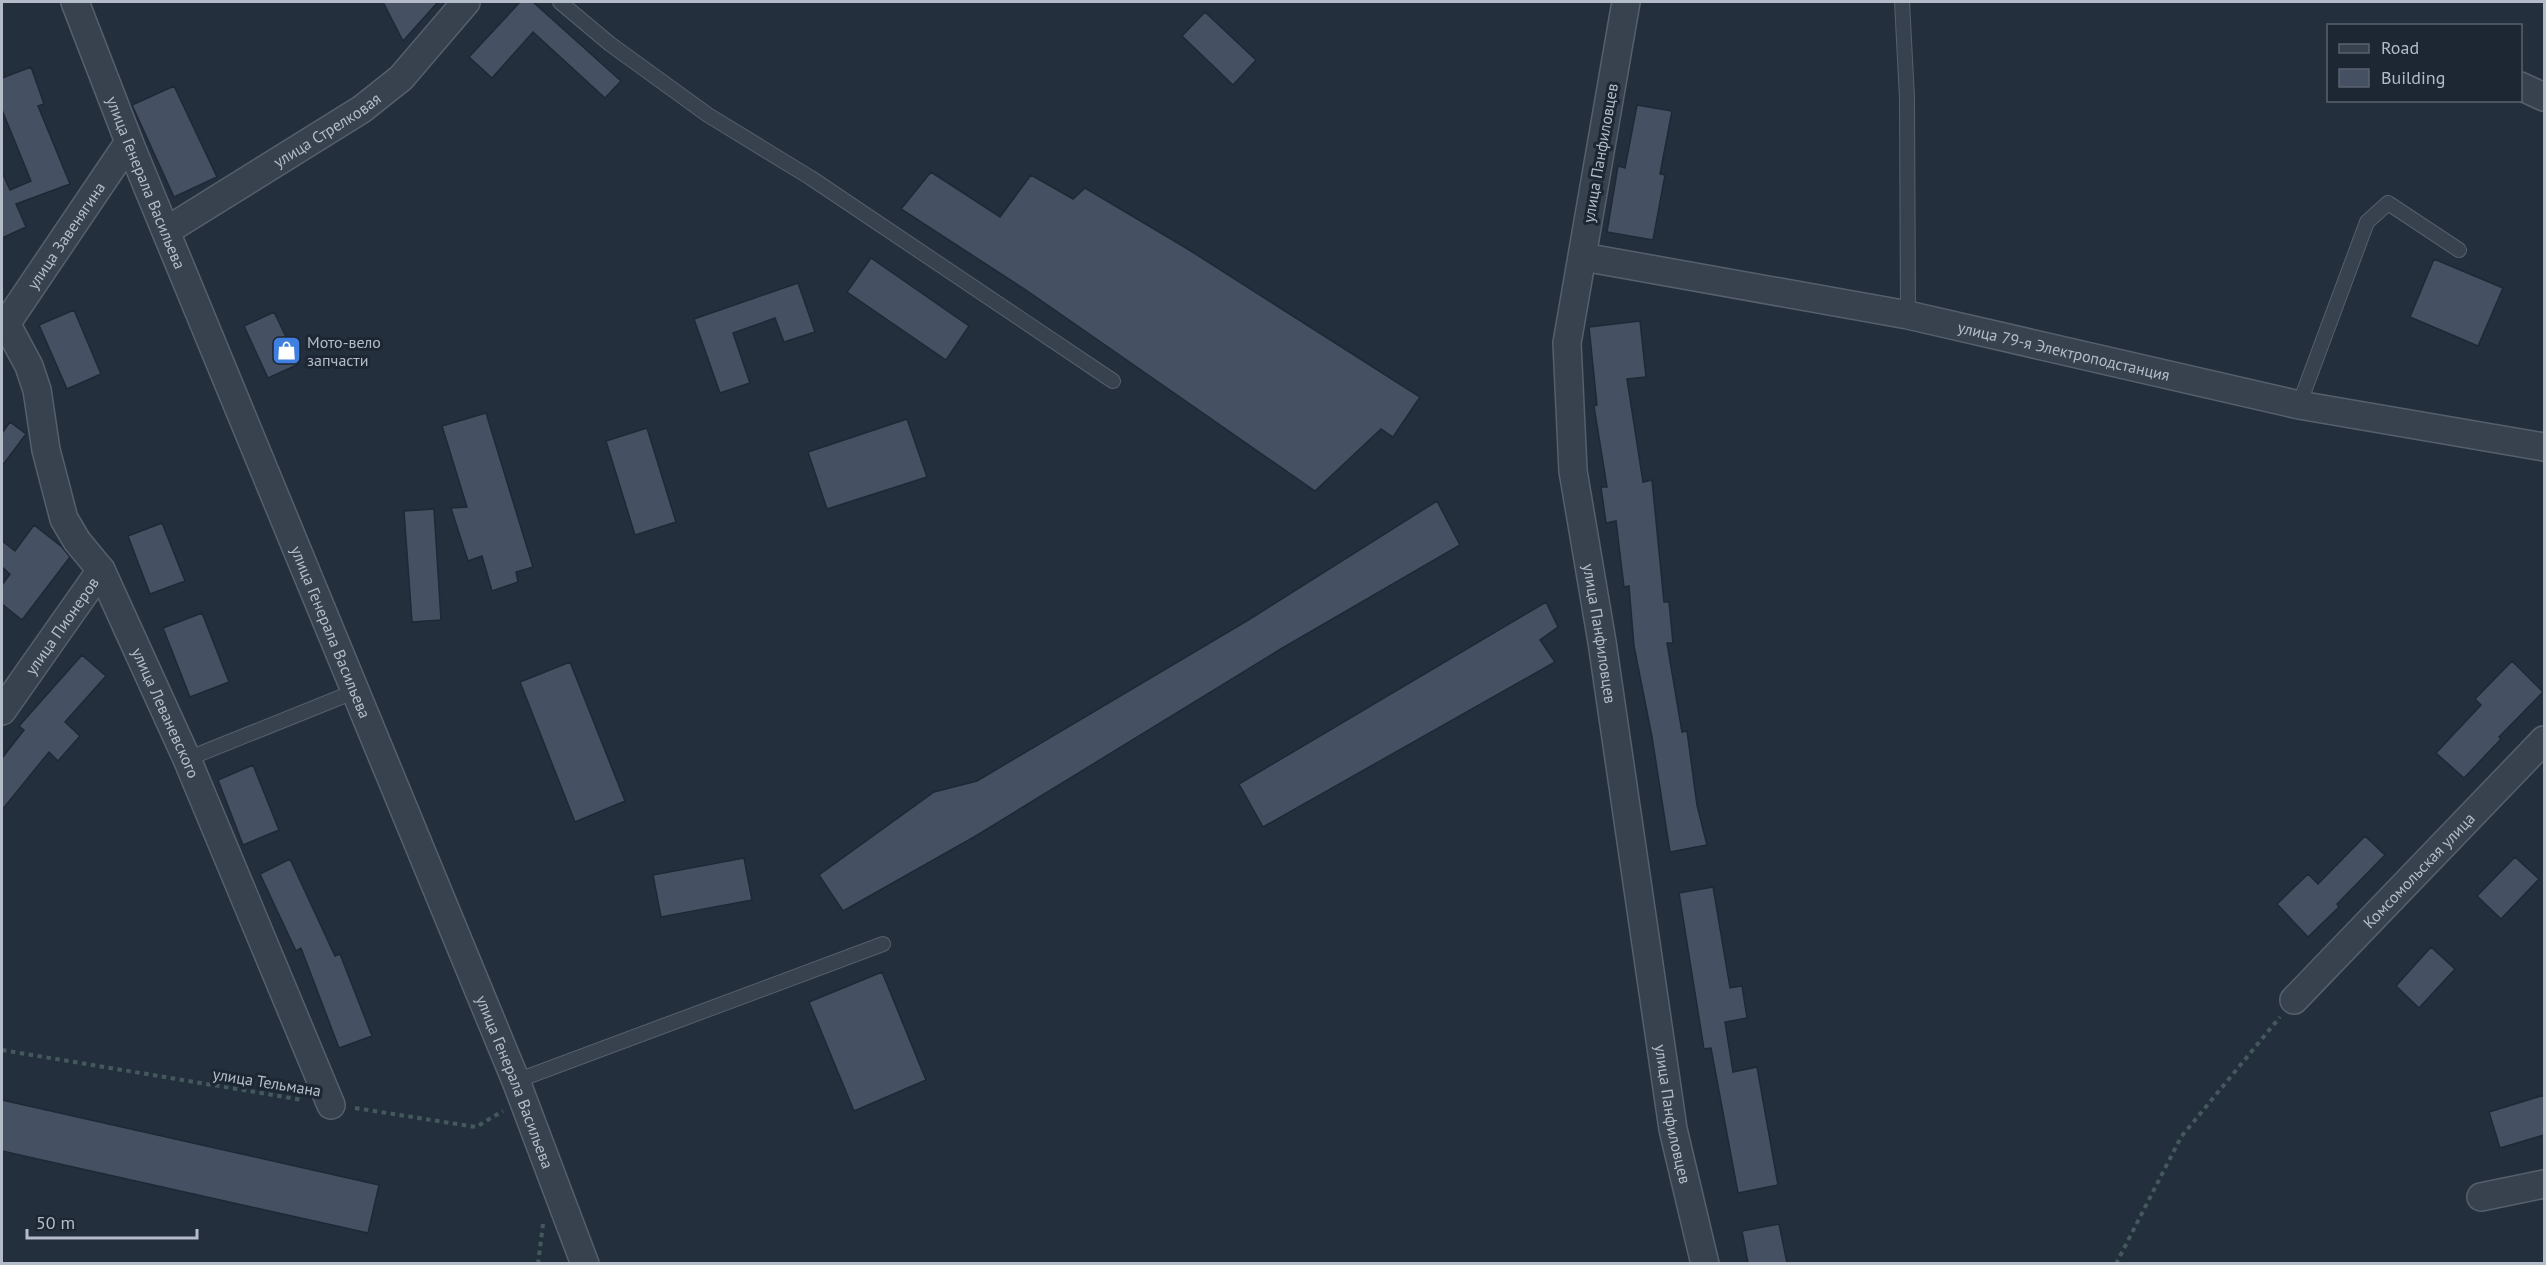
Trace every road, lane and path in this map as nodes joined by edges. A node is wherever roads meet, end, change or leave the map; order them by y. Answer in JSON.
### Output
{"nodes":[{"id":1,"x":75,"y":2,"type":"edge"},
{"id":2,"x":466,"y":2,"type":"edge"},
{"id":3,"x":560,"y":2,"type":"edge"},
{"id":4,"x":1626,"y":2,"type":"edge"},
{"id":5,"x":1902,"y":2,"type":"edge"},
{"id":6,"x":2522,"y":87,"type":"edge"},
{"id":7,"x":2544,"y":97,"type":"edge"},
{"id":8,"x":129,"y":142,"type":"junction"},
{"id":9,"x":166,"y":231,"type":"junction"},
{"id":10,"x":2459,"y":250,"type":"dead end"},
{"id":11,"x":1583,"y":257,"type":"junction"},
{"id":12,"x":1908,"y":315,"type":"junction"},
{"id":13,"x":4,"y":327,"type":"edge"},
{"id":14,"x":1113,"y":381,"type":"dead end"},
{"id":15,"x":2299,"y":405,"type":"junction"},
{"id":16,"x":2544,"y":447,"type":"edge"},
{"id":17,"x":100,"y":570,"type":"junction"},
{"id":18,"x":356,"y":691,"type":"junction"},
{"id":19,"x":2,"y":711,"type":"edge"},
{"id":20,"x":2544,"y":740,"type":"edge"},
{"id":21,"x":187,"y":759,"type":"junction"},
{"id":22,"x":883,"y":944,"type":"dead end"},
{"id":23,"x":2294,"y":1000,"type":"joint"},
{"id":24,"x":2,"y":1050,"type":"edge"},
{"id":25,"x":519,"y":1090,"type":"junction"},
{"id":26,"x":332,"y":1105,"type":"junction"},
{"id":27,"x":2544,"y":1184,"type":"edge"},
{"id":28,"x":2481,"y":1197,"type":"dead end"},
{"id":29,"x":585,"y":1263,"type":"edge"},
{"id":30,"x":1705,"y":1263,"type":"edge"},
{"id":31,"x":2116,"y":1263,"type":"edge"}],
"edges":[{"from":1,"to":8,"type":"street","name":"улица Генерала Васильева"},
{"from":2,"to":9,"type":"street","name":"улица Стрелковая"},
{"from":3,"to":14,"type":"lane"},
{"from":4,"to":11,"type":"street","name":"улица Панфиловцев"},
{"from":5,"to":12,"type":"lane"},
{"from":6,"to":7,"type":"street"},
{"from":8,"to":9,"type":"street","name":"улица Генерала Васильева"},
{"from":8,"to":13,"type":"street","name":"улица Завенягина"},
{"from":9,"to":18,"type":"street","name":"улица Генерала Васильева"},
{"from":10,"to":15,"type":"lane"},
{"from":11,"to":12,"type":"street","name":"улица 79-я Электроподстанция"},
{"from":11,"to":30,"type":"street","name":"улица Панфиловцев"},
{"from":12,"to":15,"type":"street","name":"улица 79-я Электроподстанция"},
{"from":13,"to":17,"type":"street","name":"улица Леваневского"},
{"from":15,"to":16,"type":"street","name":"улица 79-я Электроподстанция"},
{"from":17,"to":19,"type":"street","name":"улица Пионеров"},
{"from":17,"to":21,"type":"street","name":"улица Леваневского"},
{"from":18,"to":21,"type":"lane"},
{"from":18,"to":25,"type":"street","name":"улица Генерала Васильева"},
{"from":20,"to":23,"type":"street","name":"Комсомольская улица"},
{"from":21,"to":26,"type":"street","name":"улица Леваневского"},
{"from":22,"to":25,"type":"lane"},
{"from":23,"to":31,"type":"path"},
{"from":24,"to":26,"type":"path","name":"улица Тельмана"},
{"from":25,"to":26,"type":"path","name":"улица Тельмана"},
{"from":25,"to":29,"type":"street","name":"улица Генерала Васильева"},
{"from":27,"to":28,"type":"street"}]}
